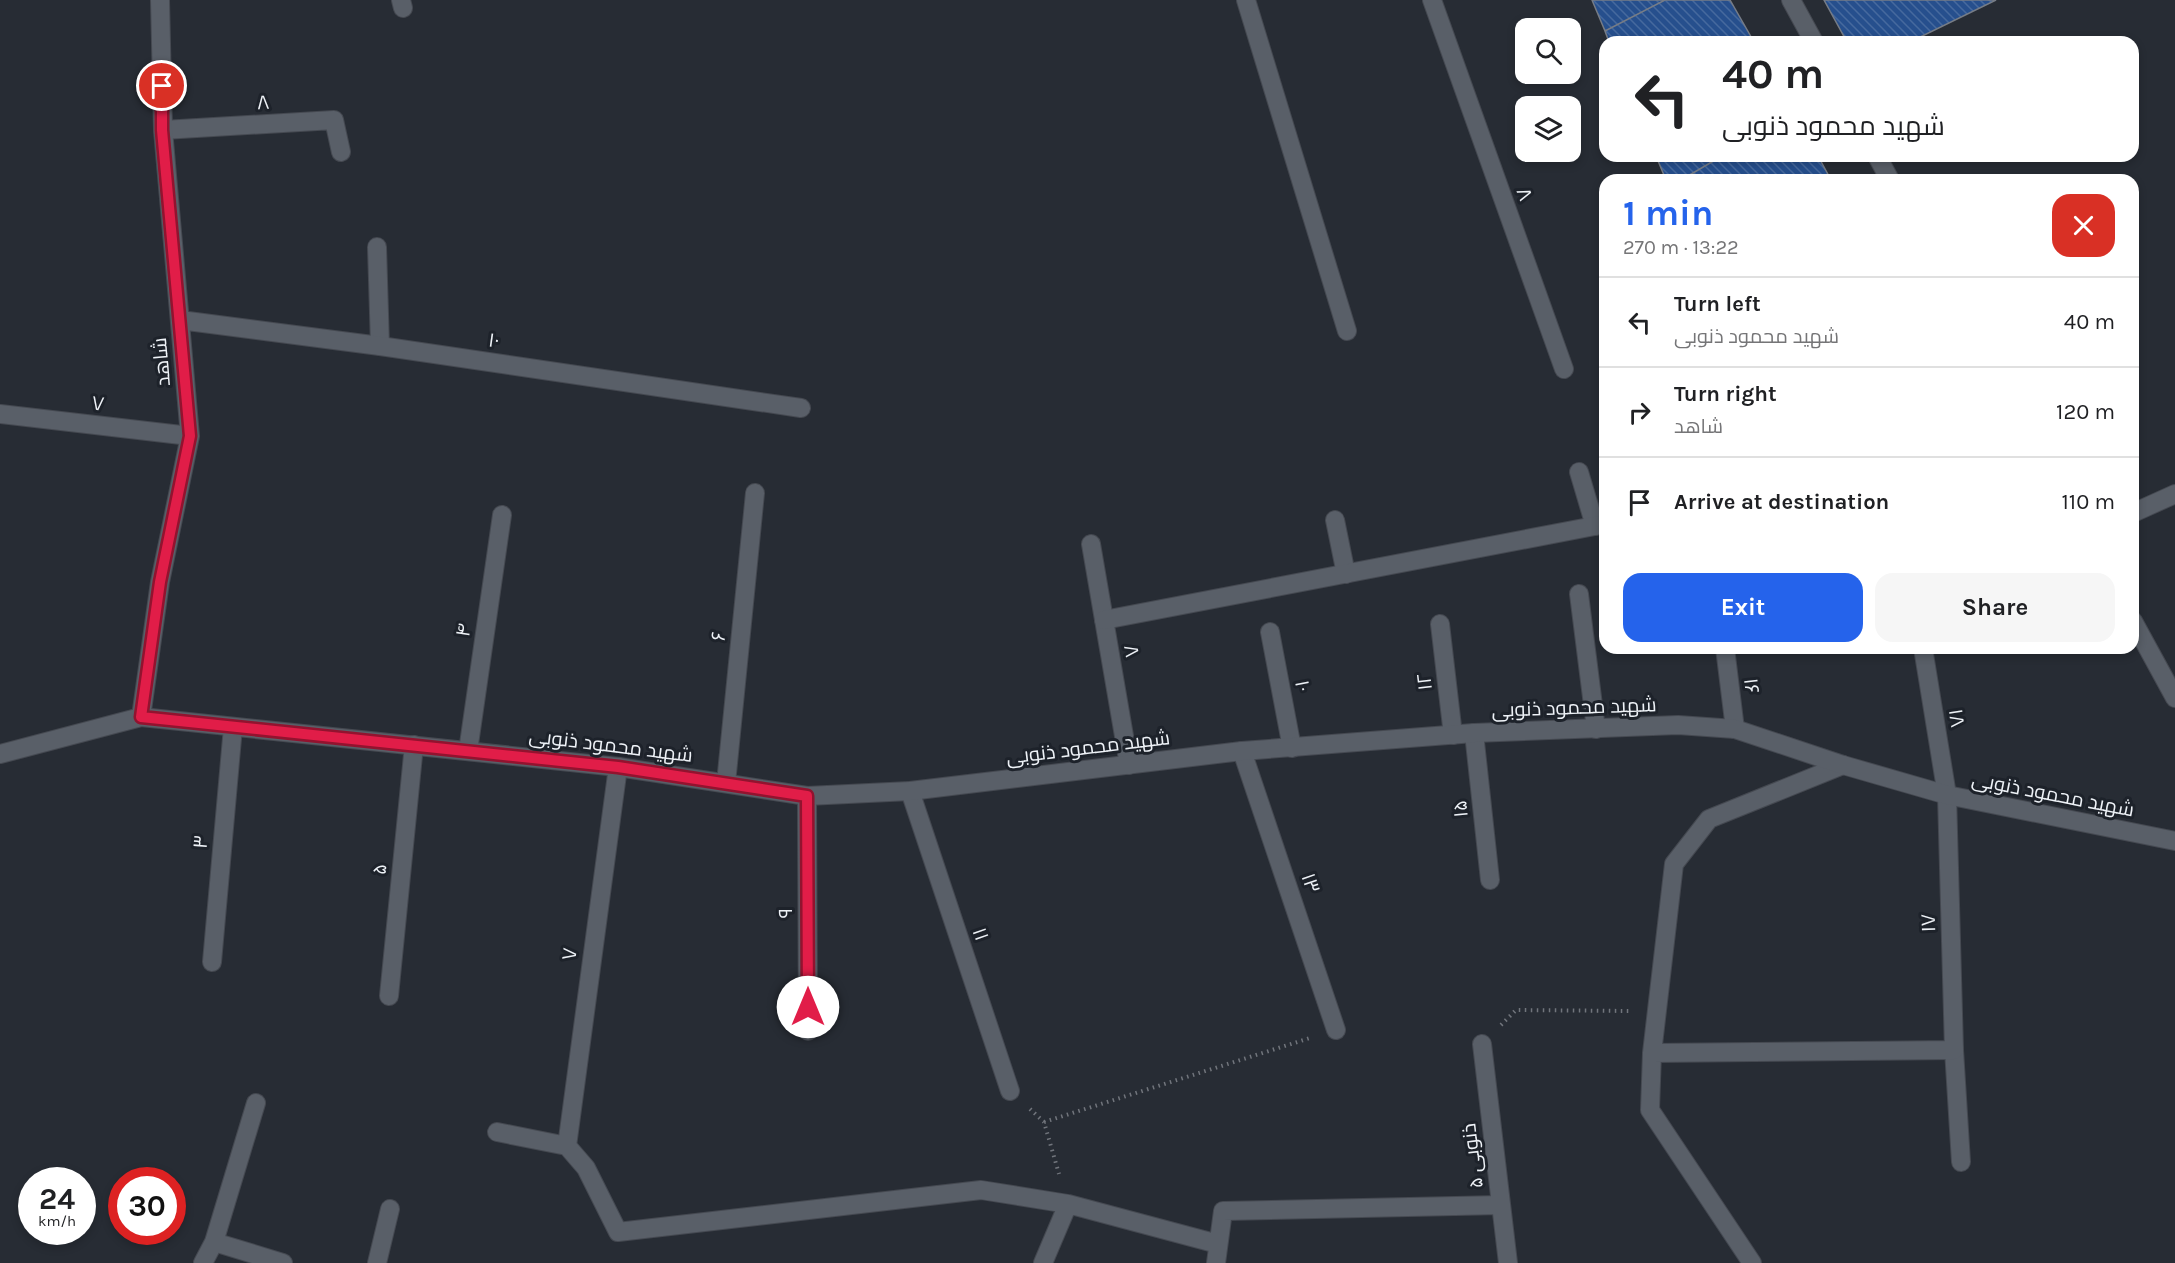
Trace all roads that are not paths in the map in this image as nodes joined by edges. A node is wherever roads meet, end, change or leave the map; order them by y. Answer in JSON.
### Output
{"nodes":[{"id":1,"x":160,"y":0,"type":"edge"},
{"id":2,"x":1246,"y":0,"type":"edge"},
{"id":3,"x":1432,"y":0,"type":"edge"},
{"id":4,"x":1791,"y":0,"type":"edge"},
{"id":5,"x":1811,"y":36,"type":"edge"},
{"id":6,"x":162,"y":130,"type":"junction"},
{"id":7,"x":341,"y":153,"type":"dead end"},
{"id":8,"x":377,"y":247,"type":"dead end"},
{"id":9,"x":180,"y":320,"type":"junction"},
{"id":10,"x":1347,"y":331,"type":"dead end"},
{"id":11,"x":380,"y":345,"type":"junction"},
{"id":12,"x":1564,"y":369,"type":"dead end"},
{"id":13,"x":801,"y":408,"type":"dead end"},
{"id":14,"x":0,"y":414,"type":"edge"},
{"id":15,"x":190,"y":436,"type":"junction"},
{"id":16,"x":1579,"y":472,"type":"dead end"},
{"id":17,"x":756,"y":493,"type":"dead end"},
{"id":18,"x":2175,"y":495,"type":"edge"},
{"id":19,"x":2139,"y":510,"type":"edge"},
{"id":20,"x":502,"y":514,"type":"dead end"},
{"id":21,"x":1335,"y":520,"type":"dead end"},
{"id":22,"x":1599,"y":522,"type":"edge"},
{"id":23,"x":1599,"y":525,"type":"edge"},
{"id":24,"x":1090,"y":544,"type":"dead end"},
{"id":25,"x":1346,"y":574,"type":"junction"},
{"id":26,"x":1579,"y":594,"type":"dead end"},
{"id":27,"x":1104,"y":620,"type":"junction"},
{"id":28,"x":1440,"y":624,"type":"dead end"},
{"id":29,"x":1270,"y":632,"type":"dead end"},
{"id":30,"x":2139,"y":632,"type":"edge"},
{"id":31,"x":1726,"y":654,"type":"edge"},
{"id":32,"x":1924,"y":654,"type":"edge"},
{"id":33,"x":2175,"y":698,"type":"edge"},
{"id":34,"x":141,"y":717,"type":"junction"},
{"id":35,"x":233,"y":727,"type":"junction"},
{"id":36,"x":1596,"y":729,"type":"junction"},
{"id":37,"x":1736,"y":729,"type":"junction"},
{"id":38,"x":1474,"y":733,"type":"junction"},
{"id":39,"x":1453,"y":735,"type":"junction"},
{"id":40,"x":414,"y":746,"type":"junction"},
{"id":41,"x":1292,"y":748,"type":"junction"},
{"id":42,"x":468,"y":751,"type":"junction"},
{"id":43,"x":1242,"y":752,"type":"junction"},
{"id":44,"x":0,"y":754,"type":"edge"},
{"id":45,"x":1128,"y":765,"type":"junction"},
{"id":46,"x":1843,"y":765,"type":"junction"},
{"id":47,"x":618,"y":767,"type":"junction"},
{"id":48,"x":726,"y":783,"type":"junction"},
{"id":49,"x":910,"y":792,"type":"junction"},
{"id":50,"x":1947,"y":795,"type":"junction"},
{"id":51,"x":807,"y":796,"type":"junction"},
{"id":52,"x":2175,"y":841,"type":"edge"},
{"id":53,"x":1490,"y":880,"type":"dead end"},
{"id":54,"x":212,"y":962,"type":"dead end"},
{"id":55,"x":389,"y":996,"type":"dead end"},
{"id":56,"x":1336,"y":1030,"type":"road end"},
{"id":57,"x":808,"y":1031,"type":"dead end"},
{"id":58,"x":1482,"y":1044,"type":"road end"},
{"id":59,"x":1954,"y":1050,"type":"junction"},
{"id":60,"x":1652,"y":1053,"type":"junction"},
{"id":61,"x":1010,"y":1091,"type":"road end"},
{"id":62,"x":256,"y":1103,"type":"dead end"},
{"id":63,"x":497,"y":1132,"type":"dead end"},
{"id":64,"x":567,"y":1146,"type":"junction"},
{"id":65,"x":1961,"y":1162,"type":"dead end"},
{"id":66,"x":1068,"y":1204,"type":"junction"},
{"id":67,"x":1501,"y":1205,"type":"junction"},
{"id":68,"x":390,"y":1209,"type":"dead end"},
{"id":69,"x":214,"y":1242,"type":"junction"},
{"id":70,"x":1218,"y":1244,"type":"junction"},
{"id":71,"x":203,"y":1263,"type":"edge"},
{"id":72,"x":283,"y":1263,"type":"edge"},
{"id":73,"x":377,"y":1263,"type":"edge"},
{"id":74,"x":1043,"y":1263,"type":"edge"},
{"id":75,"x":1216,"y":1263,"type":"edge"},
{"id":76,"x":1508,"y":1263,"type":"edge"},
{"id":77,"x":1752,"y":1263,"type":"edge"}],
"edges":[{"from":1,"to":6,"type":"street","name":"شاهد"},
{"from":2,"to":10,"type":"street"},
{"from":3,"to":12,"type":"street","name":"۸"},
{"from":4,"to":5,"type":"street"},
{"from":6,"to":7,"type":"street","name":"۸"},
{"from":6,"to":9,"type":"street","name":"شاهد"},
{"from":8,"to":11,"type":"street"},
{"from":9,"to":11,"type":"street","name":"۱۰"},
{"from":9,"to":15,"type":"street","name":"شاهد"},
{"from":11,"to":13,"type":"street","name":"۱۰"},
{"from":14,"to":15,"type":"street","name":"۷"},
{"from":15,"to":34,"type":"street","name":"شاهد"},
{"from":16,"to":22,"type":"street"},
{"from":17,"to":48,"type":"street","name":"۶"},
{"from":18,"to":19,"type":"street"},
{"from":20,"to":42,"type":"street","name":"۴"},
{"from":21,"to":25,"type":"street"},
{"from":23,"to":25,"type":"street"},
{"from":24,"to":27,"type":"street","name":"۸"},
{"from":25,"to":27,"type":"street"},
{"from":26,"to":36,"type":"street"},
{"from":27,"to":45,"type":"street","name":"۸"},
{"from":28,"to":39,"type":"street","name":"۱۲"},
{"from":29,"to":41,"type":"street","name":"۱۰"},
{"from":30,"to":33,"type":"street"},
{"from":31,"to":37,"type":"street","name":"۱۶"},
{"from":32,"to":50,"type":"street","name":"۱۸"},
{"from":34,"to":35,"type":"street","name":"شهید محمود ذنوبی"},
{"from":34,"to":44,"type":"street","name":"شهید محمود ذنوبی"},
{"from":35,"to":40,"type":"street","name":"شهید محمود ذنوبی"},
{"from":35,"to":54,"type":"street","name":"۳"},
{"from":36,"to":37,"type":"street","name":"شهید محمود ذنوبی"},
{"from":36,"to":38,"type":"street","name":"شهید محمود ذنوبی"},
{"from":37,"to":46,"type":"street","name":"شهید محمود ذنوبی"},
{"from":38,"to":39,"type":"street","name":"شهید محمود ذنوبی"},
{"from":38,"to":53,"type":"street","name":"۱۵"},
{"from":39,"to":41,"type":"street","name":"شهید محمود ذنوبی"},
{"from":40,"to":42,"type":"street","name":"شهید محمود ذنوبی"},
{"from":40,"to":55,"type":"street","name":"۵"},
{"from":41,"to":43,"type":"street","name":"شهید محمود ذنوبی"},
{"from":42,"to":47,"type":"street","name":"شهید محمود ذنوبی"},
{"from":43,"to":45,"type":"street","name":"شهید محمود ذنوبی"},
{"from":43,"to":56,"type":"street","name":"۱۳"},
{"from":45,"to":49,"type":"street","name":"شهید محمود ذنوبی"},
{"from":46,"to":50,"type":"street","name":"شهید محمود ذنوبی"},
{"from":46,"to":60,"type":"street"},
{"from":47,"to":48,"type":"street","name":"شهید محمود ذنوبی"},
{"from":47,"to":64,"type":"street","name":"۷"},
{"from":48,"to":51,"type":"street","name":"شهید محمود ذنوبی"},
{"from":49,"to":51,"type":"street","name":"شهید محمود ذنوبی"},
{"from":49,"to":61,"type":"street","name":"۱۱"},
{"from":50,"to":52,"type":"street","name":"شهید محمود ذنوبی"},
{"from":50,"to":59,"type":"street","name":"۱۷"},
{"from":51,"to":57,"type":"street","name":"۹"},
{"from":58,"to":67,"type":"street","name":"ذنوبی ۵"},
{"from":59,"to":60,"type":"street"},
{"from":59,"to":65,"type":"street","name":"۱۷"},
{"from":60,"to":77,"type":"street"},
{"from":62,"to":69,"type":"street"},
{"from":63,"to":64,"type":"street"},
{"from":64,"to":66,"type":"street"},
{"from":66,"to":70,"type":"street"},
{"from":66,"to":74,"type":"street"},
{"from":67,"to":70,"type":"street"},
{"from":67,"to":76,"type":"street","name":"ذنوبی ۵"},
{"from":68,"to":73,"type":"street"},
{"from":69,"to":71,"type":"street"},
{"from":69,"to":72,"type":"street"},
{"from":70,"to":75,"type":"street"}]}
